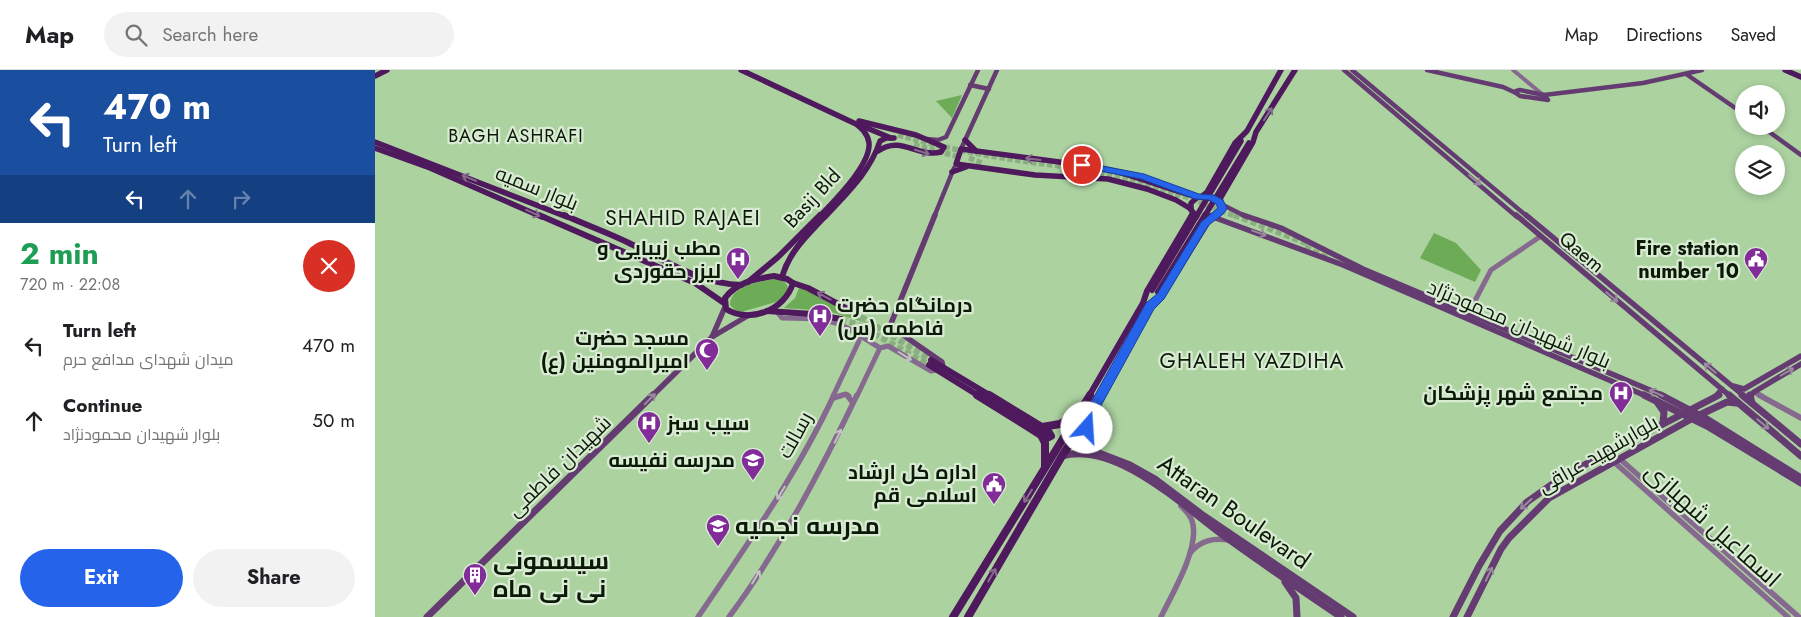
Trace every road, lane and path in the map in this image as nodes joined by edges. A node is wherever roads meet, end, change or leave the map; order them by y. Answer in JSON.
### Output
{"nodes":[{"id":1,"x":382,"y":70,"type":"edge"},
{"id":2,"x":387,"y":70,"type":"edge"},
{"id":3,"x":741,"y":70,"type":"edge"},
{"id":4,"x":749,"y":70,"type":"edge"},
{"id":5,"x":977,"y":70,"type":"edge"},
{"id":6,"x":997,"y":70,"type":"edge"},
{"id":7,"x":1281,"y":70,"type":"edge"},
{"id":8,"x":1295,"y":70,"type":"edge"},
{"id":9,"x":1344,"y":70,"type":"edge"},
{"id":10,"x":1352,"y":70,"type":"edge"},
{"id":11,"x":1427,"y":70,"type":"edge"},
{"id":12,"x":1433,"y":70,"type":"edge"},
{"id":13,"x":1513,"y":70,"type":"edge"},
{"id":14,"x":1702,"y":70,"type":"edge"},
{"id":15,"x":1785,"y":70,"type":"edge"},
{"id":16,"x":1797,"y":70,"type":"edge"},
{"id":17,"x":1801,"y":72,"type":"edge"},
{"id":18,"x":1687,"y":74,"type":"junction"},
{"id":19,"x":375,"y":75,"type":"edge"},
{"id":20,"x":1801,"y":77,"type":"edge"},
{"id":21,"x":764,"y":78,"type":"junction"},
{"id":22,"x":970,"y":85,"type":"junction"},
{"id":23,"x":1531,"y":85,"type":"junction"},
{"id":24,"x":989,"y":89,"type":"junction"},
{"id":25,"x":1519,"y":92,"type":"junction"},
{"id":26,"x":1561,"y":94,"type":"junction"},
{"id":27,"x":1543,"y":95,"type":"junction"},
{"id":28,"x":1548,"y":100,"type":"junction"},
{"id":29,"x":1735,"y":108,"type":"edge"},
{"id":30,"x":857,"y":122,"type":"junction"},
{"id":31,"x":1416,"y":122,"type":"junction"},
{"id":32,"x":1409,"y":124,"type":"junction"},
{"id":33,"x":1247,"y":130,"type":"junction"},
{"id":34,"x":1256,"y":132,"type":"junction"},
{"id":35,"x":1773,"y":135,"type":"edge"},
{"id":36,"x":926,"y":139,"type":"junction"},
{"id":37,"x":965,"y":140,"type":"junction"},
{"id":38,"x":375,"y":142,"type":"edge"},
{"id":39,"x":375,"y":148,"type":"edge"},
{"id":40,"x":961,"y":149,"type":"junction"},
{"id":41,"x":878,"y":152,"type":"junction"},
{"id":42,"x":976,"y":152,"type":"junction"},
{"id":43,"x":1801,"y":155,"type":"edge"},
{"id":44,"x":956,"y":164,"type":"junction"},
{"id":45,"x":984,"y":164,"type":"tunnel mouth"},
{"id":46,"x":1060,"y":165,"type":"dead end"},
{"id":47,"x":1082,"y":165,"type":"junction"},
{"id":48,"x":973,"y":166,"type":"junction"},
{"id":49,"x":952,"y":172,"type":"junction"},
{"id":50,"x":1087,"y":177,"type":"junction"},
{"id":51,"x":1183,"y":191,"type":"junction"},
{"id":52,"x":1207,"y":192,"type":"junction"},
{"id":53,"x":1199,"y":197,"type":"junction"},
{"id":54,"x":1176,"y":200,"type":"junction"},
{"id":55,"x":1221,"y":201,"type":"junction"},
{"id":56,"x":1192,"y":210,"type":"junction"},
{"id":57,"x":1236,"y":213,"type":"junction"},
{"id":58,"x":1212,"y":217,"type":"junction"},
{"id":59,"x":1231,"y":222,"type":"junction"},
{"id":60,"x":1187,"y":226,"type":"junction"},
{"id":61,"x":1201,"y":230,"type":"junction"},
{"id":62,"x":1543,"y":234,"type":"junction"},
{"id":63,"x":776,"y":260,"type":"junction"},
{"id":64,"x":787,"y":260,"type":"junction"},
{"id":65,"x":782,"y":278,"type":"junction"},
{"id":66,"x":717,"y":283,"type":"junction"},
{"id":67,"x":745,"y":283,"type":"junction"},
{"id":68,"x":793,"y":284,"type":"junction"},
{"id":69,"x":1155,"y":291,"type":"junction"},
{"id":70,"x":715,"y":296,"type":"junction"},
{"id":71,"x":725,"y":305,"type":"junction"},
{"id":72,"x":1147,"y":305,"type":"junction"},
{"id":73,"x":765,"y":310,"type":"junction"},
{"id":74,"x":777,"y":312,"type":"junction"},
{"id":75,"x":853,"y":312,"type":"tunnel mouth"},
{"id":76,"x":1468,"y":314,"type":"junction"},
{"id":77,"x":749,"y":315,"type":"junction"},
{"id":78,"x":841,"y":319,"type":"tunnel mouth"},
{"id":79,"x":858,"y":335,"type":"junction"},
{"id":80,"x":712,"y":337,"type":"junction"},
{"id":81,"x":880,"y":348,"type":"junction"},
{"id":82,"x":1801,"y":356,"type":"edge"},
{"id":83,"x":930,"y":362,"type":"tunnel mouth"},
{"id":84,"x":1801,"y":364,"type":"edge"},
{"id":85,"x":940,"y":368,"type":"junction"},
{"id":86,"x":1729,"y":385,"type":"junction"},
{"id":87,"x":1743,"y":389,"type":"junction"},
{"id":88,"x":1720,"y":392,"type":"junction"},
{"id":89,"x":1752,"y":393,"type":"junction"},
{"id":90,"x":832,"y":400,"type":"junction"},
{"id":91,"x":1655,"y":400,"type":"junction"},
{"id":92,"x":1727,"y":402,"type":"junction"},
{"id":93,"x":1752,"y":403,"type":"junction"},
{"id":94,"x":852,"y":405,"type":"junction"},
{"id":95,"x":1740,"y":405,"type":"junction"},
{"id":96,"x":1081,"y":409,"type":"junction"},
{"id":97,"x":1689,"y":409,"type":"junction"},
{"id":98,"x":1091,"y":413,"type":"junction"},
{"id":99,"x":1683,"y":413,"type":"junction"},
{"id":100,"x":1700,"y":415,"type":"junction"},
{"id":101,"x":1693,"y":418,"type":"junction"},
{"id":102,"x":1801,"y":418,"type":"edge"},
{"id":103,"x":1663,"y":423,"type":"junction"},
{"id":104,"x":1040,"y":431,"type":"junction"},
{"id":105,"x":1801,"y":444,"type":"edge"},
{"id":106,"x":1087,"y":450,"type":"junction"},
{"id":107,"x":1061,"y":453,"type":"junction"},
{"id":108,"x":1801,"y":456,"type":"edge"},
{"id":109,"x":1617,"y":460,"type":"junction"},
{"id":110,"x":1045,"y":470,"type":"junction"},
{"id":111,"x":1801,"y":478,"type":"edge"},
{"id":112,"x":1801,"y":483,"type":"edge"},
{"id":113,"x":1177,"y":502,"type":"junction"},
{"id":114,"x":1214,"y":526,"type":"junction"},
{"id":115,"x":1230,"y":540,"type":"junction"},
{"id":116,"x":1187,"y":557,"type":"junction"},
{"id":117,"x":1279,"y":575,"type":"junction"},
{"id":118,"x":427,"y":617,"type":"edge"},
{"id":119,"x":698,"y":617,"type":"edge"},
{"id":120,"x":729,"y":617,"type":"edge"},
{"id":121,"x":953,"y":617,"type":"edge"},
{"id":122,"x":968,"y":617,"type":"edge"},
{"id":123,"x":1161,"y":617,"type":"edge"},
{"id":124,"x":1297,"y":617,"type":"edge"},
{"id":125,"x":1341,"y":617,"type":"edge"},
{"id":126,"x":1353,"y":617,"type":"edge"},
{"id":127,"x":1453,"y":617,"type":"edge"},
{"id":128,"x":1467,"y":617,"type":"edge"},
{"id":129,"x":1788,"y":617,"type":"edge"},
{"id":130,"x":1799,"y":617,"type":"edge"}],
"edges":[{"from":1,"to":19,"type":"main road"},
{"from":2,"to":19,"type":"main road"},
{"from":3,"to":21,"type":"main road"},
{"from":4,"to":21,"type":"main road"},
{"from":5,"to":22,"type":"main road"},
{"from":6,"to":24,"type":"main road"},
{"from":7,"to":33,"type":"main road"},
{"from":34,"to":8,"type":"main road","one_way":true},
{"from":9,"to":32,"type":"main road","name":"Qaem"},
{"from":10,"to":31,"type":"main road","name":"Qaem"},
{"from":11,"to":25,"type":"main road"},
{"from":12,"to":25,"type":"main road"},
{"from":13,"to":23,"type":"street"},
{"from":14,"to":18,"type":"main road"},
{"from":15,"to":20,"type":"main road"},
{"from":16,"to":17,"type":"main road"},
{"from":18,"to":26,"type":"main road"},
{"from":18,"to":29,"type":"main road"},
{"from":21,"to":30,"type":"main road"},
{"from":22,"to":24,"type":"main road"},
{"from":22,"to":36,"type":"main road"},
{"from":23,"to":25,"type":"street"},
{"from":23,"to":27,"type":"street"},
{"from":24,"to":37,"type":"main road"},
{"from":25,"to":27,"type":"main road"},
{"from":25,"to":28,"type":"main road"},
{"from":26,"to":27,"type":"main road"},
{"from":26,"to":28,"type":"main road"},
{"from":27,"to":28,"type":"main road"},
{"from":30,"to":36,"type":"main road"},
{"from":30,"to":41,"type":"main road"},
{"from":30,"to":63,"type":"main road","name":"Basij Bld"},
{"from":31,"to":32,"type":"main road"},
{"from":31,"to":62,"type":"main road","name":"Qaem"},
{"from":32,"to":62,"type":"main road","name":"Qaem","one_way":true},
{"from":33,"to":52,"type":"main road"},
{"from":33,"to":69,"type":"main road","bridge":true},
{"from":34,"to":55,"type":"main road"},
{"from":34,"to":69,"type":"main road","bridge":true},
{"from":35,"to":43,"type":"main road"},
{"from":41,"to":36,"type":"main road","one_way":true},
{"from":37,"to":40,"type":"main road"},
{"from":37,"to":42,"type":"main road"},
{"from":66,"to":38,"type":"main road","name":"بلوار سمیه","one_way":true},
{"from":39,"to":70,"type":"main road","name":"بلوار سمیه","one_way":true},
{"from":40,"to":42,"type":"main road"},
{"from":40,"to":44,"type":"main road"},
{"from":41,"to":64,"type":"main road"},
{"from":47,"to":42,"type":"main road","one_way":true},
{"from":44,"to":48,"type":"main road"},
{"from":44,"to":49,"type":"main road"},
{"from":45,"to":50,"type":"main road"},
{"from":46,"to":47,"type":"main road"},
{"from":47,"to":51,"type":"main road"},
{"from":48,"to":49,"type":"main road"},
{"from":48,"to":50,"type":"main road"},
{"from":49,"to":85,"type":"main road"},
{"from":50,"to":54,"type":"main road"},
{"from":51,"to":53,"type":"main road"},
{"from":51,"to":54,"type":"main road"},
{"from":52,"to":53,"type":"main road"},
{"from":52,"to":55,"type":"main road"},
{"from":53,"to":55,"type":"main road"},
{"from":53,"to":56,"type":"main road"},
{"from":54,"to":56,"type":"main road"},
{"from":55,"to":57,"type":"main road","name":"بلوار شهیدان محمودنژاد"},
{"from":55,"to":58,"type":"main road"},
{"from":56,"to":58,"type":"main road"},
{"from":56,"to":60,"type":"main road"},
{"from":57,"to":59,"type":"main road"},
{"from":57,"to":76,"type":"main road","name":"بلوار شهیدان محمودنژاد"},
{"from":58,"to":59,"type":"main road","name":"بلوار شهیدان محمودنژاد"},
{"from":58,"to":61,"type":"main road"},
{"from":59,"to":91,"type":"main road","name":"بلوار شهیدان محمودنژاد","one_way":true},
{"from":60,"to":61,"type":"main road"},
{"from":60,"to":72,"type":"main road"},
{"from":61,"to":72,"type":"main road"},
{"from":62,"to":76,"type":"street"},
{"from":86,"to":62,"type":"main road","name":"Qaem","one_way":true},
{"from":62,"to":88,"type":"main road","name":"Qaem","one_way":true},
{"from":63,"to":64,"type":"main road"},
{"from":63,"to":67,"type":"main road","name":"Basij Bld"},
{"from":64,"to":65,"type":"main road"},
{"from":65,"to":67,"type":"main road"},
{"from":65,"to":68,"type":"main road"},
{"from":66,"to":67,"type":"main road","name":"بلوار سمیه"},
{"from":66,"to":70,"type":"main road"},
{"from":67,"to":71,"type":"main road","name":"Basij Bld"},
{"from":68,"to":73,"type":"main road"},
{"from":75,"to":68,"type":"main road","one_way":true},
{"from":69,"to":72,"type":"main road"},
{"from":70,"to":71,"type":"main road","name":"بلوار سمیه"},
{"from":71,"to":77,"type":"main road","name":"بلوار سمیه"},
{"from":71,"to":80,"type":"main road"},
{"from":72,"to":96,"type":"main road"},
{"from":72,"to":98,"type":"main road"},
{"from":73,"to":74,"type":"main road"},
{"from":73,"to":77,"type":"main road"},
{"from":74,"to":78,"type":"main road"},
{"from":74,"to":79,"type":"street"},
{"from":97,"to":76,"type":"main road","name":"بلوار شهیدان محمودنژاد","one_way":true},
{"from":77,"to":80,"type":"main road"},
{"from":79,"to":81,"type":"street"},
{"from":79,"to":90,"type":"street","name":"رسالت"},
{"from":118,"to":80,"type":"main road","name":"شهیدان فاطمی","one_way":true},
{"from":81,"to":85,"type":"street","one_way":true},
{"from":81,"to":94,"type":"street","name":"رسالت"},
{"from":82,"to":87,"type":"main road"},
{"from":83,"to":85,"type":"main road"},
{"from":89,"to":84,"type":"main road","one_way":true},
{"from":85,"to":104,"type":"main road"},
{"from":86,"to":87,"type":"main road"},
{"from":86,"to":93,"type":"main road","name":"Qaem"},
{"from":87,"to":89,"type":"main road"},
{"from":88,"to":92,"type":"main road"},
{"from":88,"to":95,"type":"main road","name":"Qaem"},
{"from":88,"to":97,"type":"main road","name":"بلوارشهید عراقی"},
{"from":89,"to":93,"type":"main road"},
{"from":89,"to":102,"type":"street"},
{"from":90,"to":94,"type":"street"},
{"from":90,"to":119,"type":"street","name":"رسالت","one_way":true},
{"from":91,"to":99,"type":"main road","name":"بلوار شهیدان محمودنژاد"},
{"from":91,"to":103,"type":"main road"},
{"from":92,"to":95,"type":"main road"},
{"from":92,"to":100,"type":"main road","name":"بلوارشهید عراقی"},
{"from":93,"to":105,"type":"main road","name":"Qaem"},
{"from":120,"to":94,"type":"street","name":"رسالت","one_way":true},
{"from":95,"to":108,"type":"main road","name":"Qaem","one_way":true},
{"from":96,"to":104,"type":"main road"},
{"from":96,"to":107,"type":"main road"},
{"from":97,"to":99,"type":"main road","name":"بلوارشهید عراقی"},
{"from":97,"to":100,"type":"main road","name":"بلوار شهیدان محمودنژاد"},
{"from":98,"to":106,"type":"main road"},
{"from":98,"to":107,"type":"main road"},
{"from":99,"to":101,"type":"main road","name":"بلوار شهیدان محمودنژاد"},
{"from":99,"to":103,"type":"main road","name":"بلوارشهید عراقی"},
{"from":100,"to":101,"type":"main road","name":"بلوارشهید عراقی"},
{"from":100,"to":111,"type":"main road","name":"بلوار شهیدان محمودنژاد"},
{"from":101,"to":109,"type":"main road","name":"بلوارشهید عراقی"},
{"from":101,"to":112,"type":"main road","name":"بلوار شهیدان محمودنژاد"},
{"from":103,"to":127,"type":"main road","name":"بلوارشهید عراقی","one_way":true},
{"from":104,"to":110,"type":"main road"},
{"from":106,"to":107,"type":"main road"},
{"from":106,"to":113,"type":"main road","name":"Attaran Boulevard"},
{"from":106,"to":114,"type":"main road","name":"Attaran Boulevard"},
{"from":107,"to":110,"type":"main road"},
{"from":122,"to":107,"type":"main road","one_way":true},
{"from":128,"to":109,"type":"main road","name":"بلوارشهید عراقی","one_way":true},
{"from":109,"to":129,"type":"street","name":"اسماعیل شهبازی"},
{"from":109,"to":130,"type":"street","name":"اسماعیل شهبازی"},
{"from":110,"to":121,"type":"main road","one_way":true},
{"from":113,"to":114,"type":"main road","name":"Attaran Boulevard"},
{"from":113,"to":116,"type":"street"},
{"from":114,"to":115,"type":"main road","name":"Attaran Boulevard"},
{"from":114,"to":126,"type":"main road","name":"Attaran Boulevard"},
{"from":115,"to":116,"type":"street"},
{"from":115,"to":117,"type":"main road","name":"Attaran Boulevard"},
{"from":116,"to":123,"type":"street"},
{"from":117,"to":124,"type":"main road"},
{"from":117,"to":125,"type":"main road","name":"Attaran Boulevard"}]}
